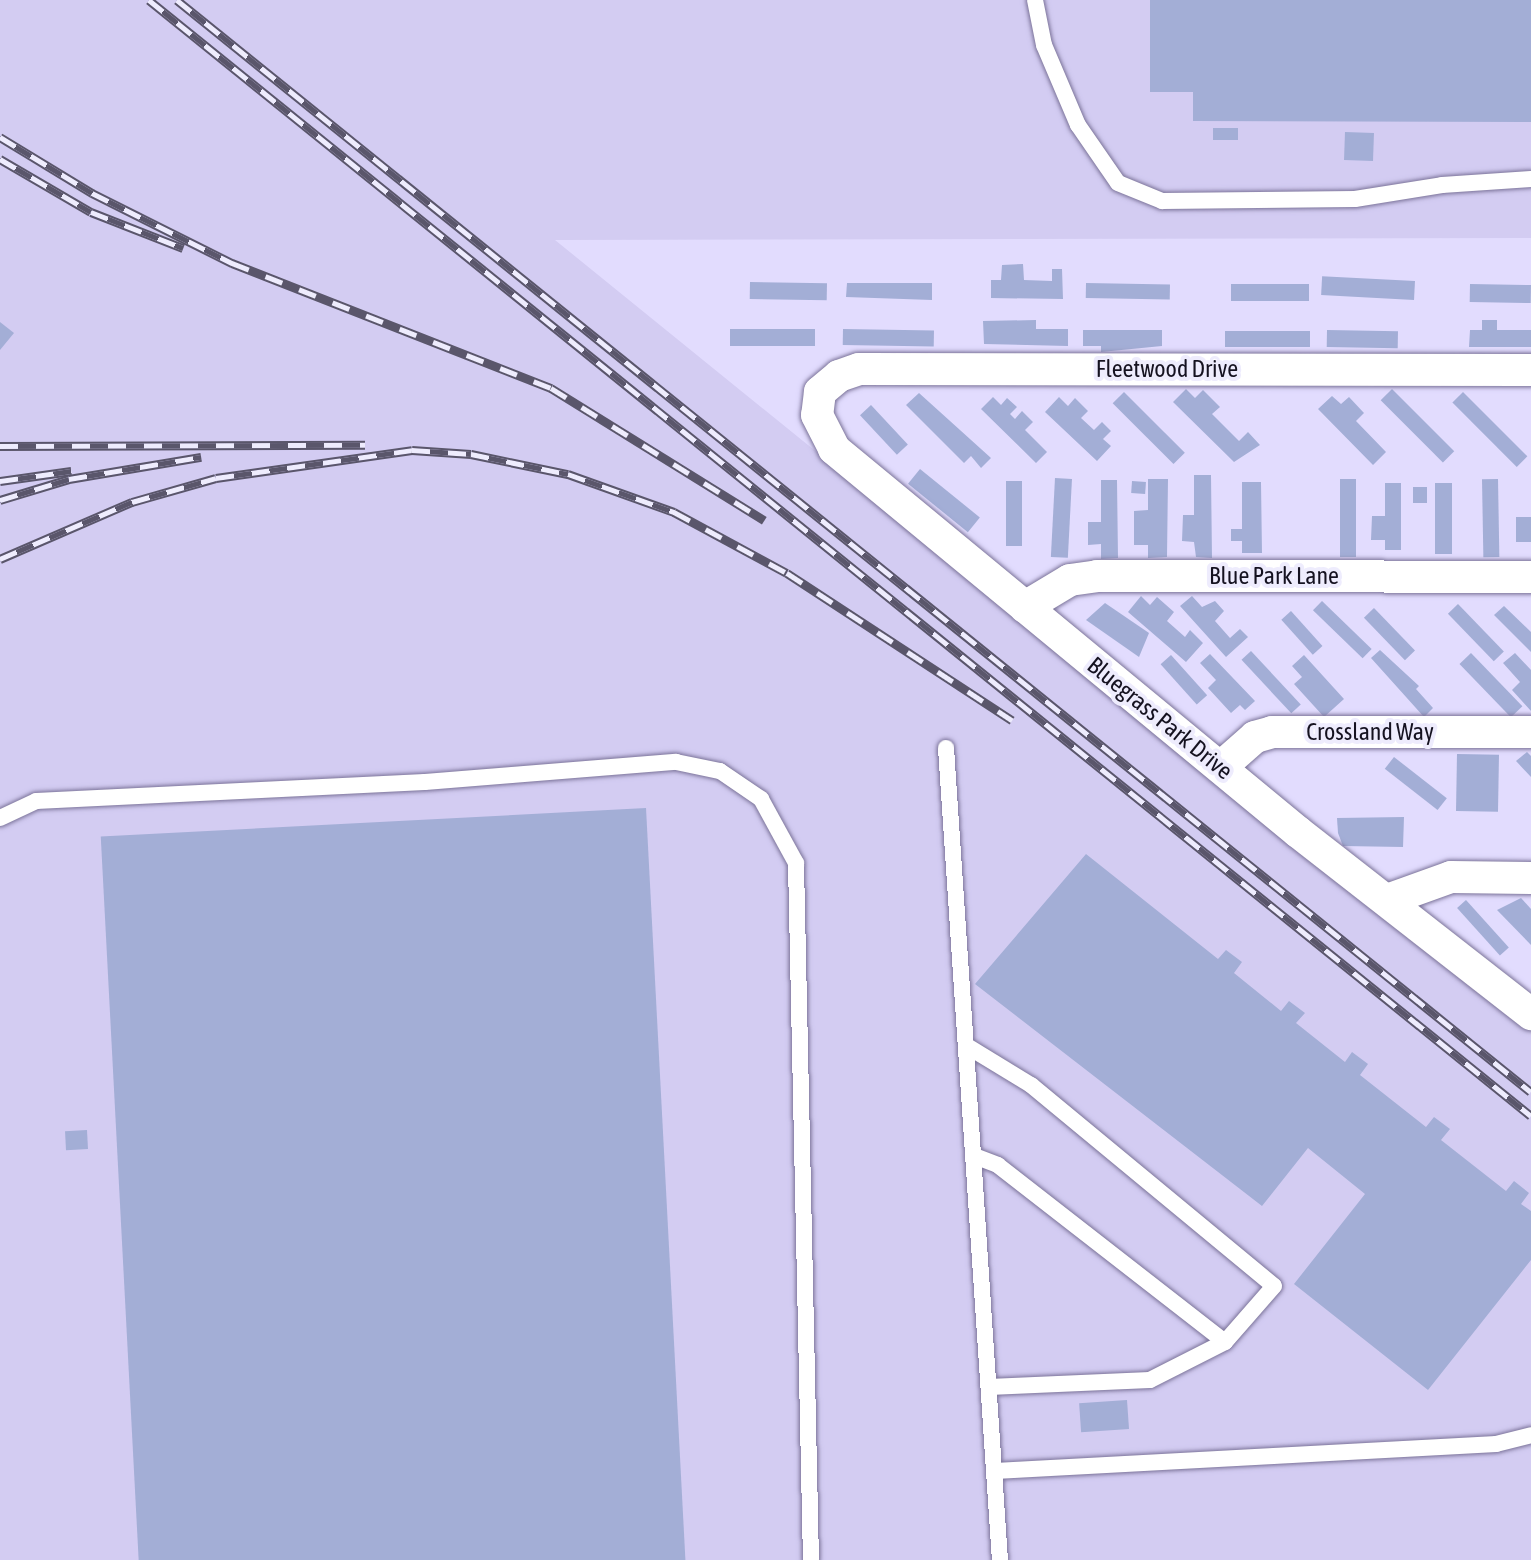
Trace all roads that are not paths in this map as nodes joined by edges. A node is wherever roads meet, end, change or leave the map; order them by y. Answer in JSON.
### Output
{"nodes":[{"id":1,"x":1035,"y":0,"type":"edge"},
{"id":2,"x":1531,"y":179,"type":"edge"},
{"id":3,"x":1531,"y":370,"type":"edge"},
{"id":4,"x":818,"y":401,"type":"joint"},
{"id":5,"x":1531,"y":577,"type":"edge"},
{"id":6,"x":1025,"y":607,"type":"junction"},
{"id":7,"x":1531,"y":732,"type":"edge"},
{"id":8,"x":946,"y":748,"type":"dead end"},
{"id":9,"x":1221,"y":767,"type":"junction"},
{"id":10,"x":0,"y":818,"type":"edge"},
{"id":11,"x":1531,"y":878,"type":"edge"},
{"id":12,"x":1387,"y":900,"type":"junction"},
{"id":13,"x":1531,"y":1014,"type":"edge"},
{"id":14,"x":967,"y":1046,"type":"junction"},
{"id":15,"x":974,"y":1156,"type":"junction"},
{"id":16,"x":1225,"y":1342,"type":"junction"},
{"id":17,"x":989,"y":1387,"type":"junction"},
{"id":18,"x":1531,"y":1435,"type":"edge"},
{"id":19,"x":995,"y":1471,"type":"junction"},
{"id":20,"x":811,"y":1560,"type":"edge"},
{"id":21,"x":1000,"y":1560,"type":"edge"}],
"edges":[{"from":1,"to":2,"type":"lane"},
{"from":3,"to":4,"type":"street","name":"Fleetwood Drive"},
{"from":4,"to":6,"type":"street","name":"Bluegrass Park Drive"},
{"from":5,"to":6,"type":"street","name":"Blue Park Lane"},
{"from":6,"to":9,"type":"street","name":"Bluegrass Park Drive"},
{"from":7,"to":9,"type":"street","name":"Crossland Way"},
{"from":8,"to":14,"type":"lane"},
{"from":9,"to":12,"type":"street","name":"Bluegrass Park Drive"},
{"from":10,"to":20,"type":"lane"},
{"from":11,"to":12,"type":"street"},
{"from":12,"to":13,"type":"street","name":"Bluegrass Park Drive"},
{"from":14,"to":15,"type":"lane"},
{"from":14,"to":16,"type":"lane"},
{"from":15,"to":16,"type":"lane"},
{"from":15,"to":17,"type":"lane"},
{"from":16,"to":17,"type":"lane"},
{"from":17,"to":19,"type":"lane"},
{"from":18,"to":19,"type":"lane"},
{"from":19,"to":21,"type":"lane"}]}
